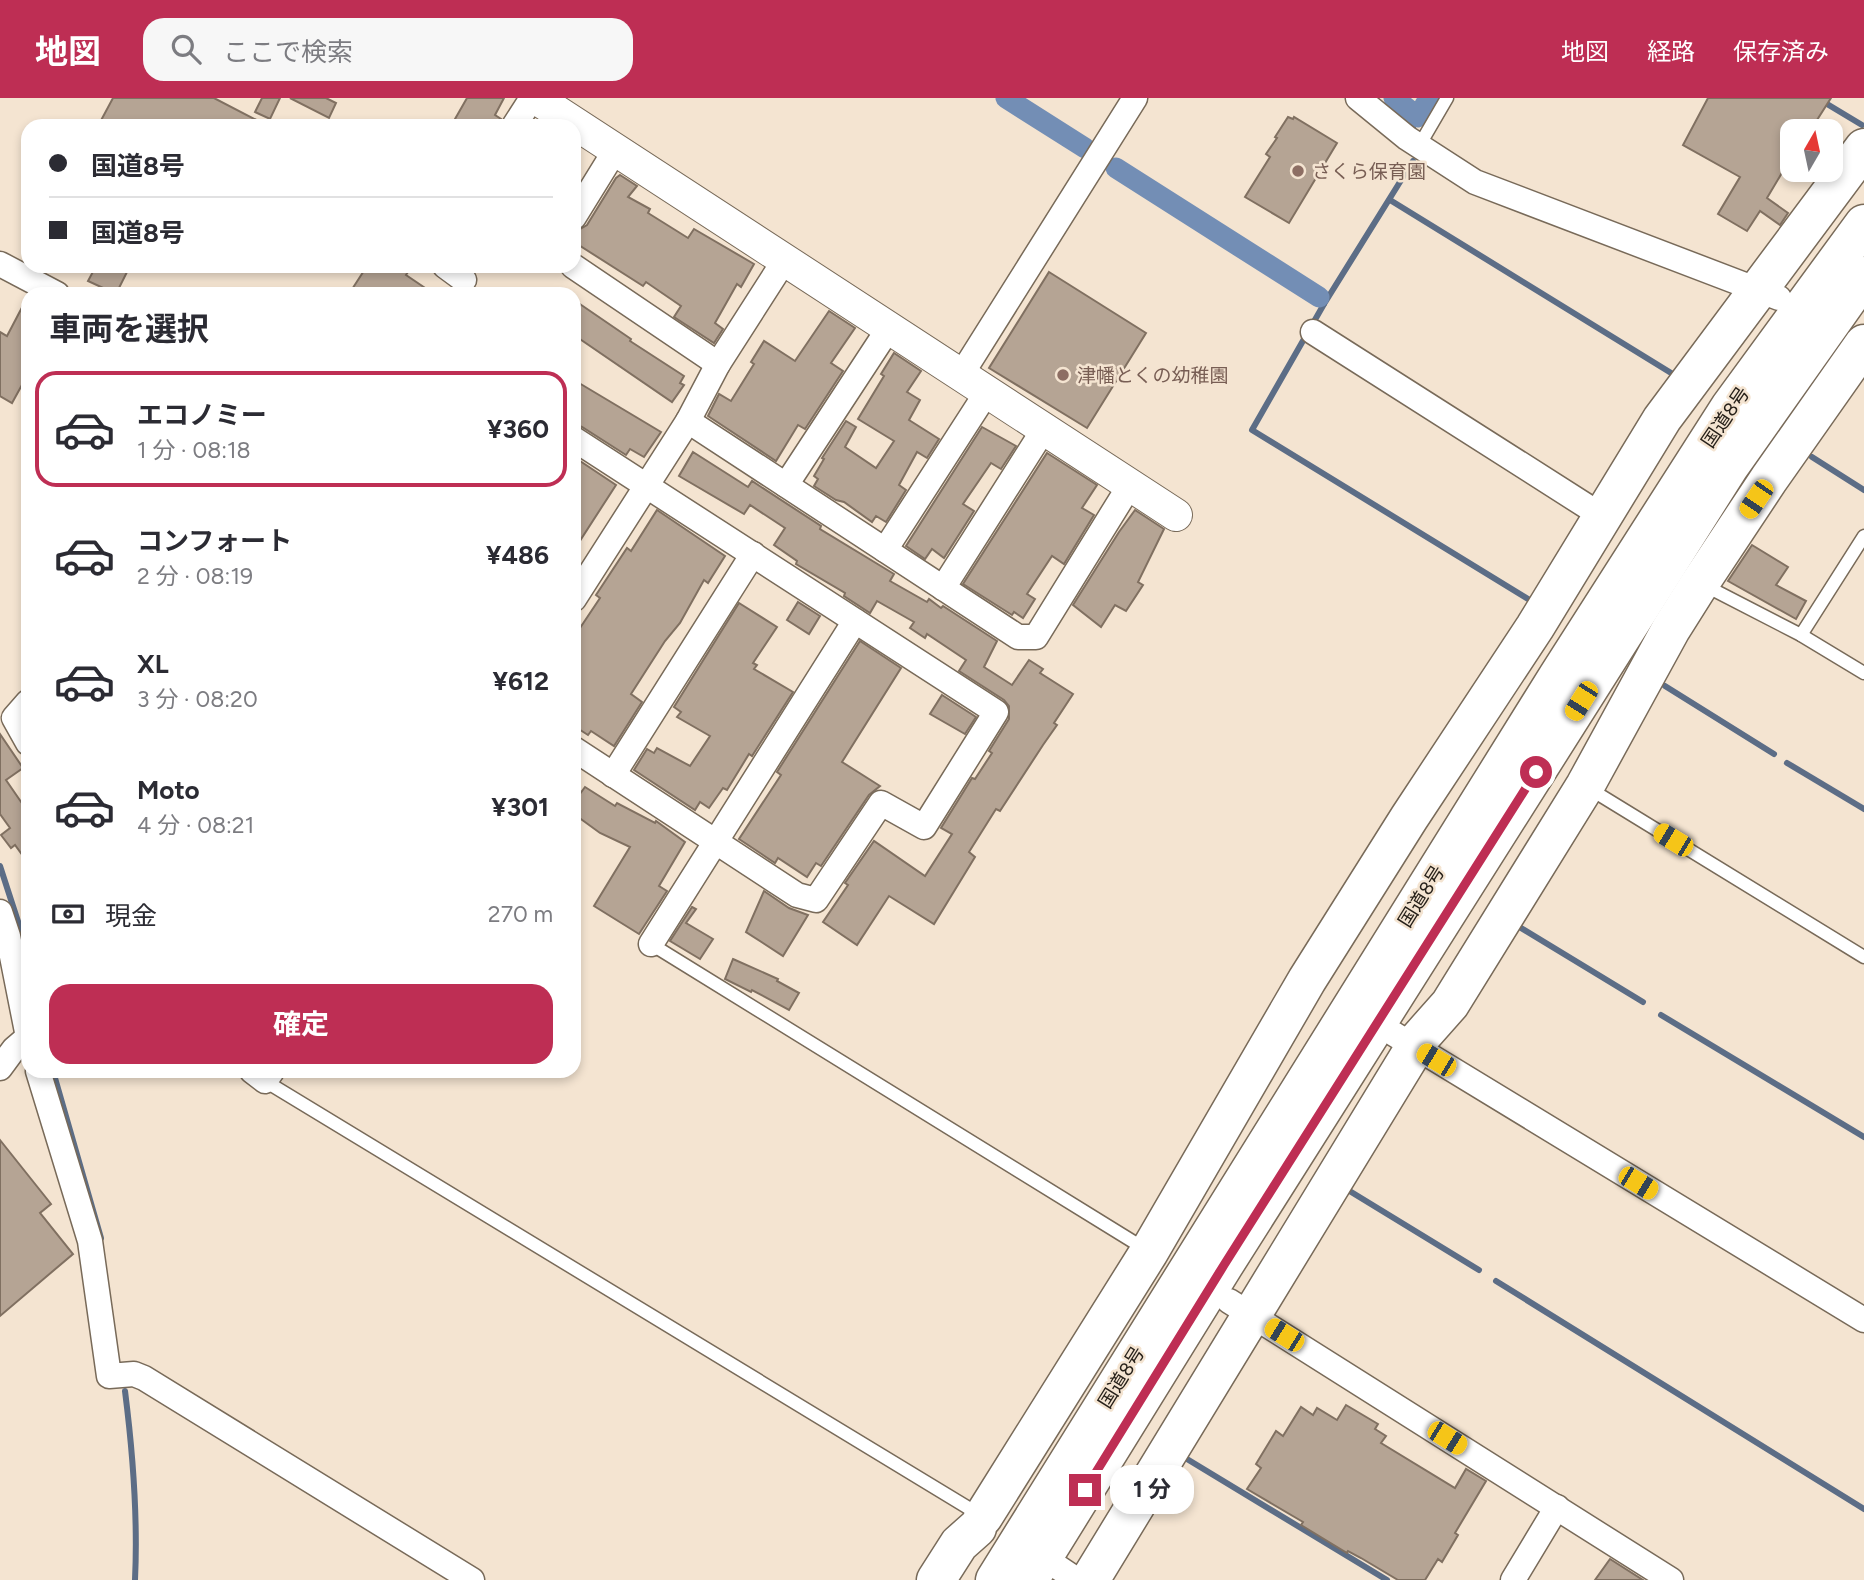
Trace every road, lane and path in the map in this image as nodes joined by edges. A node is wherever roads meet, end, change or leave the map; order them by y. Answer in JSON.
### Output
{"nodes":[{"id":1,"x":534,"y":98,"type":"edge"},
{"id":2,"x":1135,"y":98,"type":"edge"},
{"id":3,"x":1358,"y":98,"type":"edge"},
{"id":4,"x":1447,"y":98,"type":"edge"},
{"id":5,"x":519,"y":119,"type":"edge"},
{"id":6,"x":567,"y":119,"type":"edge"},
{"id":7,"x":581,"y":128,"type":"edge"},
{"id":8,"x":1419,"y":146,"type":"junction"},
{"id":9,"x":1864,"y":148,"type":"edge"},
{"id":10,"x":615,"y":149,"type":"junction"},
{"id":11,"x":581,"y":205,"type":"edge"},
{"id":12,"x":1864,"y":224,"type":"edge"},
{"id":13,"x":784,"y":261,"type":"junction"},
{"id":14,"x":0,"y":264,"type":"edge"},
{"id":15,"x":581,"y":271,"type":"edge"},
{"id":16,"x":1864,"y":276,"type":"edge"},
{"id":17,"x":44,"y":287,"type":"edge"},
{"id":18,"x":1781,"y":298,"type":"junction"},
{"id":19,"x":889,"y":328,"type":"junction"},
{"id":20,"x":1313,"y":332,"type":"dead end"},
{"id":21,"x":1859,"y":333,"type":"edge"},
{"id":22,"x":719,"y":364,"type":"junction"},
{"id":23,"x":961,"y":375,"type":"junction"},
{"id":24,"x":988,"y":392,"type":"junction"},
{"id":25,"x":688,"y":421,"type":"junction"},
{"id":26,"x":1044,"y":429,"type":"junction"},
{"id":27,"x":581,"y":444,"type":"edge"},
{"id":28,"x":1729,"y":467,"type":"junction"},
{"id":29,"x":786,"y":485,"type":"junction"},
{"id":30,"x":1130,"y":485,"type":"junction"},
{"id":31,"x":647,"y":486,"type":"junction"},
{"id":32,"x":1176,"y":515,"type":"dead end"},
{"id":33,"x":1602,"y":516,"type":"junction"},
{"id":34,"x":1864,"y":537,"type":"edge"},
{"id":35,"x":885,"y":550,"type":"junction"},
{"id":36,"x":752,"y":554,"type":"junction"},
{"id":37,"x":1700,"y":583,"type":"junction"},
{"id":38,"x":581,"y":588,"type":"edge"},
{"id":39,"x":943,"y":588,"type":"junction"},
{"id":40,"x":855,"y":621,"type":"junction"},
{"id":41,"x":1801,"y":635,"type":"junction"},
{"id":42,"x":1864,"y":674,"type":"edge"},
{"id":43,"x":21,"y":710,"type":"edge"},
{"id":44,"x":21,"y":730,"type":"edge"},
{"id":45,"x":581,"y":754,"type":"edge"},
{"id":46,"x":613,"y":775,"type":"junction"},
{"id":47,"x":1585,"y":786,"type":"junction"},
{"id":48,"x":717,"y":843,"type":"junction"},
{"id":49,"x":0,"y":912,"type":"edge"},
{"id":50,"x":651,"y":944,"type":"joint"},
{"id":51,"x":1864,"y":957,"type":"edge"},
{"id":52,"x":1277,"y":1034,"type":"junction"},
{"id":53,"x":1409,"y":1040,"type":"junction"},
{"id":54,"x":14,"y":1045,"type":"edge"},
{"id":55,"x":40,"y":1078,"type":"edge"},
{"id":56,"x":269,"y":1078,"type":"edge"},
{"id":57,"x":1158,"y":1258,"type":"junction"},
{"id":58,"x":1240,"y":1307,"type":"junction"},
{"id":59,"x":1864,"y":1320,"type":"edge"},
{"id":60,"x":1557,"y":1507,"type":"junction"},
{"id":61,"x":988,"y":1525,"type":"junction"},
{"id":62,"x":1657,"y":1576,"type":"edge"},
{"id":63,"x":1067,"y":1578,"type":"edge"},
{"id":64,"x":472,"y":1580,"type":"edge"},
{"id":65,"x":936,"y":1580,"type":"edge"},
{"id":66,"x":957,"y":1580,"type":"edge"},
{"id":67,"x":995,"y":1580,"type":"edge"},
{"id":68,"x":1513,"y":1580,"type":"edge"}],
"edges":[{"from":1,"to":5,"type":"street"},
{"from":1,"to":6,"type":"street"},
{"from":2,"to":23,"type":"street"},
{"from":3,"to":8,"type":"street"},
{"from":4,"to":8,"type":"lane"},
{"from":7,"to":10,"type":"street"},
{"from":8,"to":18,"type":"street"},
{"from":9,"to":18,"type":"highway"},
{"from":10,"to":11,"type":"street"},
{"from":10,"to":13,"type":"street"},
{"from":12,"to":18,"type":"highway","name":"国道8号"},
{"from":13,"to":19,"type":"street"},
{"from":13,"to":22,"type":"street"},
{"from":14,"to":17,"type":"street"},
{"from":15,"to":22,"type":"street"},
{"from":16,"to":28,"type":"highway","name":"国道8号"},
{"from":18,"to":33,"type":"highway"},
{"from":18,"to":52,"type":"highway"},
{"from":18,"to":67,"type":"highway","name":"国道8号"},
{"from":19,"to":23,"type":"street"},
{"from":19,"to":29,"type":"street"},
{"from":20,"to":33,"type":"street"},
{"from":21,"to":37,"type":"highway"},
{"from":22,"to":25,"type":"street"},
{"from":23,"to":24,"type":"street"},
{"from":24,"to":26,"type":"street"},
{"from":24,"to":35,"type":"street"},
{"from":25,"to":29,"type":"street"},
{"from":25,"to":31,"type":"street"},
{"from":26,"to":30,"type":"street"},
{"from":26,"to":39,"type":"street"},
{"from":27,"to":31,"type":"street"},
{"from":28,"to":53,"type":"highway"},
{"from":28,"to":63,"type":"highway","name":"国道8号"},
{"from":29,"to":35,"type":"street"},
{"from":30,"to":32,"type":"street"},
{"from":30,"to":39,"type":"street"},
{"from":31,"to":36,"type":"street"},
{"from":31,"to":38,"type":"street"},
{"from":33,"to":52,"type":"highway"},
{"from":34,"to":41,"type":"lane"},
{"from":35,"to":39,"type":"street"},
{"from":36,"to":40,"type":"street"},
{"from":36,"to":46,"type":"street"},
{"from":37,"to":41,"type":"lane"},
{"from":37,"to":47,"type":"highway"},
{"from":40,"to":48,"type":"street"},
{"from":40,"to":48,"type":"street"},
{"from":41,"to":42,"type":"lane"},
{"from":43,"to":44,"type":"street"},
{"from":45,"to":46,"type":"street"},
{"from":46,"to":48,"type":"street"},
{"from":47,"to":51,"type":"lane"},
{"from":47,"to":53,"type":"highway"},
{"from":48,"to":50,"type":"street"},
{"from":49,"to":54,"type":"street"},
{"from":50,"to":57,"type":"lane"},
{"from":52,"to":57,"type":"highway"},
{"from":53,"to":58,"type":"highway"},
{"from":53,"to":59,"type":"street"},
{"from":55,"to":64,"type":"street"},
{"from":56,"to":61,"type":"lane"},
{"from":57,"to":61,"type":"highway"},
{"from":58,"to":60,"type":"street"},
{"from":58,"to":63,"type":"highway"},
{"from":60,"to":62,"type":"street"},
{"from":60,"to":68,"type":"street"},
{"from":61,"to":65,"type":"highway"},
{"from":61,"to":66,"type":"highway"}]}
